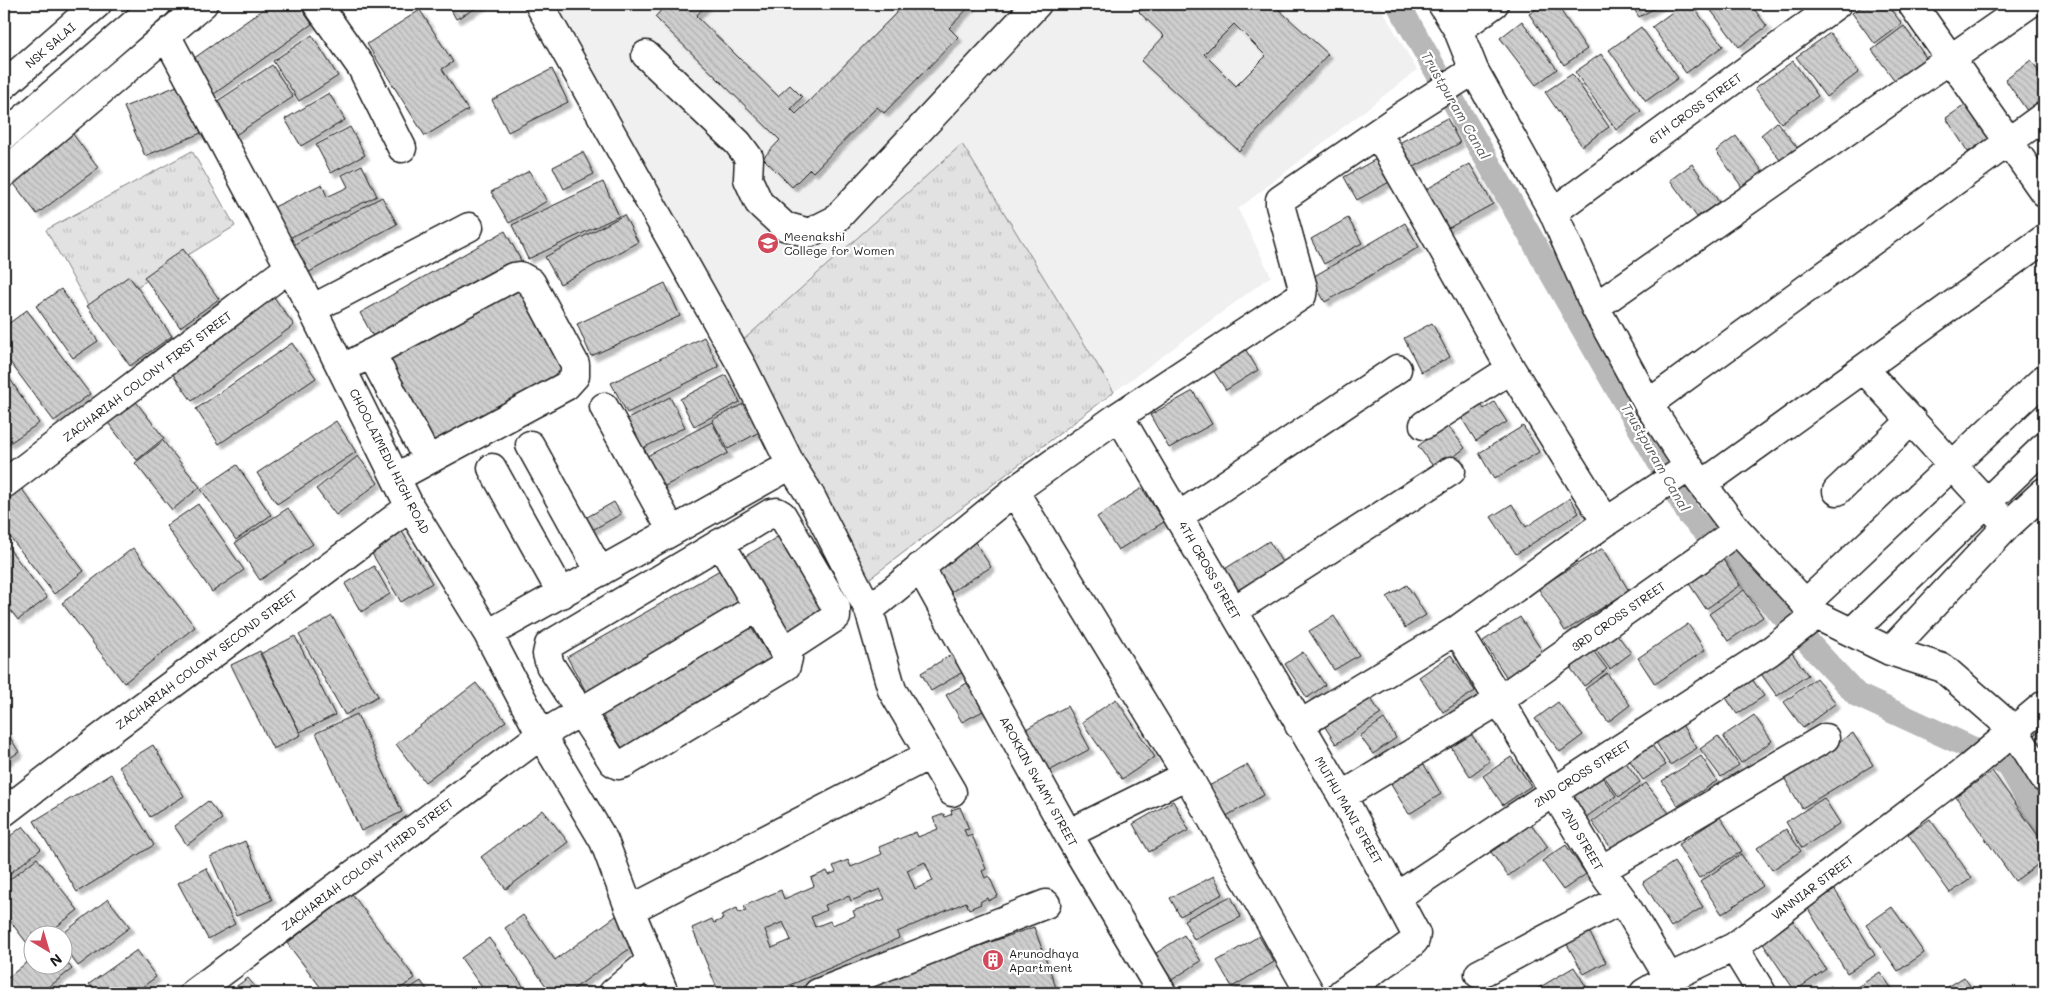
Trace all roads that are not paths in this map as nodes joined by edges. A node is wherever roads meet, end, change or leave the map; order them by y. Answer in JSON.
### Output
{"nodes":[{"id":1,"x":97,"y":4,"type":"edge"},
{"id":2,"x":157,"y":4,"type":"edge"},
{"id":3,"x":203,"y":4,"type":"edge"},
{"id":4,"x":317,"y":4,"type":"edge"},
{"id":5,"x":539,"y":4,"type":"edge"},
{"id":6,"x":1037,"y":4,"type":"edge"},
{"id":7,"x":1442,"y":4,"type":"edge"},
{"id":8,"x":1494,"y":4,"type":"edge"},
{"id":9,"x":1837,"y":4,"type":"edge"},
{"id":10,"x":1912,"y":4,"type":"edge"},
{"id":11,"x":2029,"y":4,"type":"edge"},
{"id":12,"x":1458,"y":30,"type":"junction"},
{"id":13,"x":166,"y":35,"type":"junction"},
{"id":14,"x":646,"y":55,"type":"dead end"},
{"id":15,"x":1951,"y":59,"type":"junction"},
{"id":16,"x":1474,"y":70,"type":"junction"},
{"id":17,"x":4,"y":85,"type":"edge"},
{"id":18,"x":2044,"y":116,"type":"edge"},
{"id":19,"x":1378,"y":134,"type":"junction"},
{"id":20,"x":4,"y":136,"type":"edge"},
{"id":21,"x":2009,"y":141,"type":"junction"},
{"id":22,"x":402,"y":148,"type":"dead end"},
{"id":23,"x":4,"y":173,"type":"edge"},
{"id":24,"x":2044,"y":192,"type":"edge"},
{"id":25,"x":1553,"y":212,"type":"junction"},
{"id":26,"x":469,"y":227,"type":"dead end"},
{"id":27,"x":2044,"y":239,"type":"edge"},
{"id":28,"x":290,"y":267,"type":"junction"},
{"id":29,"x":1595,"y":307,"type":"junction"},
{"id":30,"x":312,"y":309,"type":"junction"},
{"id":31,"x":372,"y":353,"type":"junction"},
{"id":32,"x":342,"y":369,"type":"junction"},
{"id":33,"x":1397,"y":369,"type":"dead end"},
{"id":34,"x":1511,"y":369,"type":"junction"},
{"id":35,"x":1864,"y":369,"type":"junction"},
{"id":36,"x":2044,"y":378,"type":"edge"},
{"id":37,"x":1648,"y":404,"type":"junction"},
{"id":38,"x":604,"y":407,"type":"dead end"},
{"id":39,"x":1119,"y":416,"type":"junction"},
{"id":40,"x":1912,"y":420,"type":"junction"},
{"id":41,"x":1424,"y":425,"type":"dead end"},
{"id":42,"x":530,"y":445,"type":"dead end"},
{"id":43,"x":2044,"y":447,"type":"edge"},
{"id":44,"x":428,"y":460,"type":"junction"},
{"id":45,"x":1953,"y":464,"type":"junction"},
{"id":46,"x":791,"y":465,"type":"junction"},
{"id":47,"x":492,"y":468,"type":"dead end"},
{"id":48,"x":1451,"y":471,"type":"dead end"},
{"id":49,"x":1696,"y":476,"type":"junction"},
{"id":50,"x":397,"y":477,"type":"junction"},
{"id":51,"x":4,"y":484,"type":"edge"},
{"id":52,"x":1014,"y":491,"type":"junction"},
{"id":53,"x":1837,"y":491,"type":"dead end"},
{"id":54,"x":2044,"y":492,"type":"edge"},
{"id":55,"x":1987,"y":501,"type":"junction"},
{"id":56,"x":410,"y":507,"type":"junction"},
{"id":57,"x":1179,"y":516,"type":"junction"},
{"id":58,"x":1606,"y":522,"type":"junction"},
{"id":59,"x":2007,"y":526,"type":"junction"},
{"id":60,"x":1737,"y":530,"type":"junction"},
{"id":61,"x":672,"y":531,"type":"junction"},
{"id":62,"x":720,"y":543,"type":"junction"},
{"id":63,"x":839,"y":553,"type":"junction"},
{"id":64,"x":920,"y":567,"type":"junction"},
{"id":65,"x":812,"y":568,"type":"junction"},
{"id":66,"x":600,"y":572,"type":"junction"},
{"id":67,"x":562,"y":594,"type":"junction"},
{"id":68,"x":758,"y":607,"type":"junction"},
{"id":69,"x":1811,"y":609,"type":"junction"},
{"id":70,"x":869,"y":610,"type":"junction"},
{"id":71,"x":1233,"y":611,"type":"junction"},
{"id":72,"x":1457,"y":630,"type":"junction"},
{"id":73,"x":1852,"y":632,"type":"junction"},
{"id":74,"x":488,"y":634,"type":"junction"},
{"id":75,"x":784,"y":651,"type":"junction"},
{"id":76,"x":1890,"y":651,"type":"junction"},
{"id":77,"x":1498,"y":701,"type":"junction"},
{"id":78,"x":2044,"y":705,"type":"edge"},
{"id":79,"x":580,"y":712,"type":"junction"},
{"id":80,"x":1299,"y":724,"type":"junction"},
{"id":81,"x":2014,"y":730,"type":"junction"},
{"id":82,"x":541,"y":735,"type":"junction"},
{"id":83,"x":1825,"y":738,"type":"dead end"},
{"id":84,"x":929,"y":755,"type":"junction"},
{"id":85,"x":1187,"y":775,"type":"junction"},
{"id":86,"x":2044,"y":778,"type":"edge"},
{"id":87,"x":1555,"y":791,"type":"junction"},
{"id":88,"x":952,"y":792,"type":"dead end"},
{"id":89,"x":1342,"y":796,"type":"junction"},
{"id":90,"x":4,"y":812,"type":"edge"},
{"id":91,"x":1068,"y":834,"type":"junction"},
{"id":92,"x":1601,"y":870,"type":"junction"},
{"id":93,"x":1396,"y":897,"type":"junction"},
{"id":94,"x":1622,"y":899,"type":"junction"},
{"id":95,"x":1046,"y":904,"type":"dead end"},
{"id":96,"x":630,"y":910,"type":"junction"},
{"id":97,"x":1734,"y":947,"type":"junction"},
{"id":98,"x":651,"y":962,"type":"junction"},
{"id":99,"x":1479,"y":974,"type":"dead end"},
{"id":100,"x":1670,"y":978,"type":"junction"},
{"id":101,"x":194,"y":993,"type":"edge"},
{"id":102,"x":613,"y":993,"type":"edge"},
{"id":103,"x":664,"y":993,"type":"edge"},
{"id":104,"x":818,"y":993,"type":"edge"},
{"id":105,"x":1162,"y":993,"type":"edge"},
{"id":106,"x":1310,"y":993,"type":"edge"},
{"id":107,"x":1342,"y":993,"type":"edge"},
{"id":108,"x":1644,"y":993,"type":"edge"},
{"id":109,"x":1762,"y":993,"type":"edge"}],
"edges":[{"from":1,"to":17,"type":"street","name":"NSK SALAI"},
{"from":2,"to":20,"type":"street"},
{"from":3,"to":13,"type":"street"},
{"from":4,"to":22,"type":"street"},
{"from":5,"to":46,"type":"street"},
{"from":6,"to":14,"type":"street"},
{"from":7,"to":12,"type":"street"},
{"from":8,"to":12,"type":"street"},
{"from":9,"to":25,"type":"street","name":"6TH CROSS STREET"},
{"from":10,"to":15,"type":"street"},
{"from":11,"to":15,"type":"street"},
{"from":12,"to":16,"type":"street"},
{"from":13,"to":23,"type":"street"},
{"from":13,"to":28,"type":"street","name":"CHOOLAIMEDU HIGH ROAD"},
{"from":15,"to":21,"type":"street"},
{"from":15,"to":29,"type":"street"},
{"from":16,"to":19,"type":"street"},
{"from":16,"to":25,"type":"street"},
{"from":18,"to":21,"type":"street"},
{"from":19,"to":34,"type":"street"},
{"from":19,"to":39,"type":"street"},
{"from":21,"to":24,"type":"street"},
{"from":21,"to":37,"type":"street"},
{"from":25,"to":29,"type":"street"},
{"from":26,"to":30,"type":"street"},
{"from":27,"to":35,"type":"street"},
{"from":28,"to":30,"type":"street","name":"CHOOLAIMEDU HIGH ROAD"},
{"from":28,"to":51,"type":"street","name":"ZACHARIAH COLONY FIRST STREET"},
{"from":29,"to":37,"type":"street"},
{"from":30,"to":32,"type":"street","name":"CHOOLAIMEDU HIGH ROAD"},
{"from":31,"to":32,"type":"street"},
{"from":31,"to":44,"type":"street"},
{"from":31,"to":44,"type":"street"},
{"from":32,"to":50,"type":"street","name":"CHOOLAIMEDU HIGH ROAD"},
{"from":33,"to":57,"type":"street"},
{"from":34,"to":41,"type":"street"},
{"from":34,"to":58,"type":"street"},
{"from":35,"to":40,"type":"street"},
{"from":35,"to":49,"type":"street"},
{"from":36,"to":45,"type":"street","name":"2ND CROSS STREET"},
{"from":37,"to":49,"type":"street"},
{"from":38,"to":61,"type":"street"},
{"from":39,"to":52,"type":"street"},
{"from":39,"to":57,"type":"street","name":"4TH CROSS STREET"},
{"from":40,"to":45,"type":"street"},
{"from":40,"to":53,"type":"street"},
{"from":42,"to":66,"type":"street"},
{"from":43,"to":55,"type":"street"},
{"from":44,"to":50,"type":"street"},
{"from":45,"to":55,"type":"street"},
{"from":45,"to":69,"type":"street","name":"2ND CROSS STREET"},
{"from":46,"to":61,"type":"street"},
{"from":46,"to":63,"type":"street"},
{"from":47,"to":67,"type":"street"},
{"from":48,"to":71,"type":"street"},
{"from":49,"to":58,"type":"street"},
{"from":49,"to":60,"type":"street"},
{"from":50,"to":56,"type":"street","name":"CHOOLAIMEDU HIGH ROAD"},
{"from":52,"to":64,"type":"street"},
{"from":52,"to":85,"type":"street"},
{"from":54,"to":59,"type":"street"},
{"from":55,"to":59,"type":"street"},
{"from":55,"to":73,"type":"street"},
{"from":56,"to":74,"type":"street","name":"CHOOLAIMEDU HIGH ROAD"},
{"from":56,"to":90,"type":"street","name":"ZACHARIAH COLONY SECOND STREET"},
{"from":57,"to":71,"type":"street","name":"4TH CROSS STREET"},
{"from":58,"to":72,"type":"street"},
{"from":59,"to":76,"type":"street"},
{"from":60,"to":69,"type":"street"},
{"from":60,"to":77,"type":"street","name":"3RD CROSS STREET"},
{"from":61,"to":66,"type":"street"},
{"from":62,"to":65,"type":"street"},
{"from":62,"to":68,"type":"street"},
{"from":62,"to":79,"type":"street"},
{"from":63,"to":65,"type":"street"},
{"from":63,"to":70,"type":"street"},
{"from":64,"to":70,"type":"street"},
{"from":64,"to":91,"type":"street","name":"AROKKIN SWAMY STREET"},
{"from":65,"to":75,"type":"street"},
{"from":66,"to":67,"type":"street"},
{"from":67,"to":74,"type":"street"},
{"from":68,"to":75,"type":"street"},
{"from":68,"to":79,"type":"street","name":"ZACHARIAH COLONY THIRD STREET"},
{"from":69,"to":73,"type":"street"},
{"from":69,"to":87,"type":"street","name":"2ND CROSS STREET"},
{"from":70,"to":84,"type":"street"},
{"from":71,"to":80,"type":"street","name":"4TH CROSS STREET"},
{"from":72,"to":77,"type":"street","name":"2ND STREET"},
{"from":72,"to":80,"type":"street"},
{"from":73,"to":76,"type":"street"},
{"from":74,"to":82,"type":"street","name":"CHOOLAIMEDU HIGH ROAD"},
{"from":75,"to":79,"type":"street"},
{"from":76,"to":81,"type":"street"},
{"from":77,"to":87,"type":"street","name":"2ND STREET"},
{"from":77,"to":89,"type":"street","name":"3RD CROSS STREET"},
{"from":78,"to":81,"type":"street","name":"VANNIAR STREET"},
{"from":79,"to":82,"type":"street","name":"ZACHARIAH COLONY THIRD STREET"},
{"from":80,"to":89,"type":"street","name":"MUTHU MANI STREET"},
{"from":81,"to":86,"type":"street"},
{"from":81,"to":97,"type":"street","name":"VANNIAR STREET"},
{"from":82,"to":96,"type":"street","name":"CHOOLAIMEDU HIGH ROAD"},
{"from":82,"to":101,"type":"street","name":"ZACHARIAH COLONY THIRD STREET"},
{"from":83,"to":92,"type":"street"},
{"from":84,"to":88,"type":"street"},
{"from":84,"to":96,"type":"street"},
{"from":85,"to":91,"type":"street"},
{"from":85,"to":106,"type":"street"},
{"from":87,"to":92,"type":"street","name":"2ND STREET"},
{"from":87,"to":93,"type":"street","name":"2ND CROSS STREET"},
{"from":89,"to":93,"type":"street","name":"MUTHU MANI STREET"},
{"from":91,"to":105,"type":"street","name":"AROKKIN SWAMY STREET"},
{"from":92,"to":94,"type":"street","name":"2ND STREET"},
{"from":93,"to":107,"type":"street","name":"MUTHU MANI STREET"},
{"from":94,"to":99,"type":"street"},
{"from":94,"to":100,"type":"street","name":"2ND STREET"},
{"from":95,"to":104,"type":"street"},
{"from":96,"to":98,"type":"street","name":"CHOOLAIMEDU HIGH ROAD"},
{"from":97,"to":100,"type":"street","name":"VANNIAR STREET"},
{"from":97,"to":109,"type":"street"},
{"from":98,"to":102,"type":"street"},
{"from":98,"to":103,"type":"street","name":"CHOOLAIMEDU HIGH ROAD"},
{"from":100,"to":108,"type":"street","name":"VANNIAR STREET"}]}
